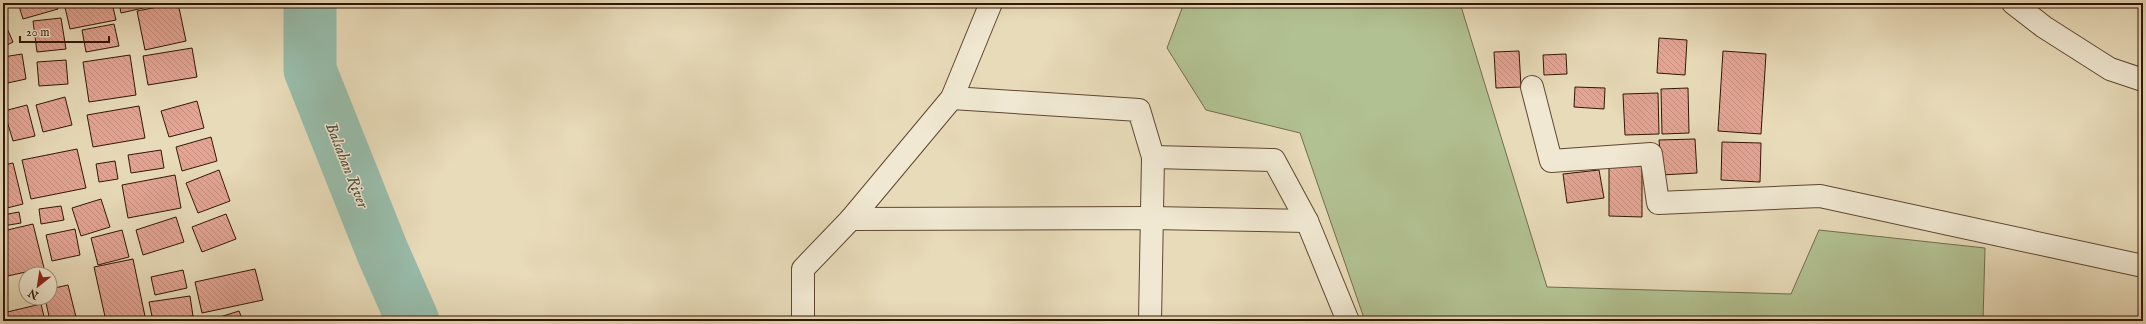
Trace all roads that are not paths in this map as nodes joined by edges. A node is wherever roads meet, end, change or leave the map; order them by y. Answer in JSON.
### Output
{"nodes":[{"id":1,"x":991,"y":3,"type":"edge"},
{"id":2,"x":2013,"y":3,"type":"edge"},
{"id":3,"x":2143,"y":80,"type":"edge"},
{"id":4,"x":1532,"y":87,"type":"dead end"},
{"id":5,"x":952,"y":98,"type":"junction"},
{"id":6,"x":1153,"y":157,"type":"junction"},
{"id":7,"x":1152,"y":218,"type":"junction"},
{"id":8,"x":851,"y":219,"type":"junction"},
{"id":9,"x":1307,"y":221,"type":"junction"},
{"id":10,"x":2143,"y":266,"type":"edge"},
{"id":11,"x":803,"y":321,"type":"edge"},
{"id":12,"x":1150,"y":321,"type":"edge"},
{"id":13,"x":1331,"y":321,"type":"edge"},
{"id":14,"x":1348,"y":321,"type":"edge"}],
"edges":[{"from":1,"to":5,"type":"street"},
{"from":2,"to":3,"type":"street"},
{"from":4,"to":10,"type":"street"},
{"from":5,"to":6,"type":"street"},
{"from":5,"to":8,"type":"street"},
{"from":6,"to":7,"type":"street"},
{"from":6,"to":9,"type":"street"},
{"from":7,"to":8,"type":"street"},
{"from":7,"to":9,"type":"street"},
{"from":7,"to":12,"type":"street"},
{"from":8,"to":11,"type":"street"},
{"from":9,"to":14,"type":"street"},
{"from":13,"to":14,"type":"street"}]}
